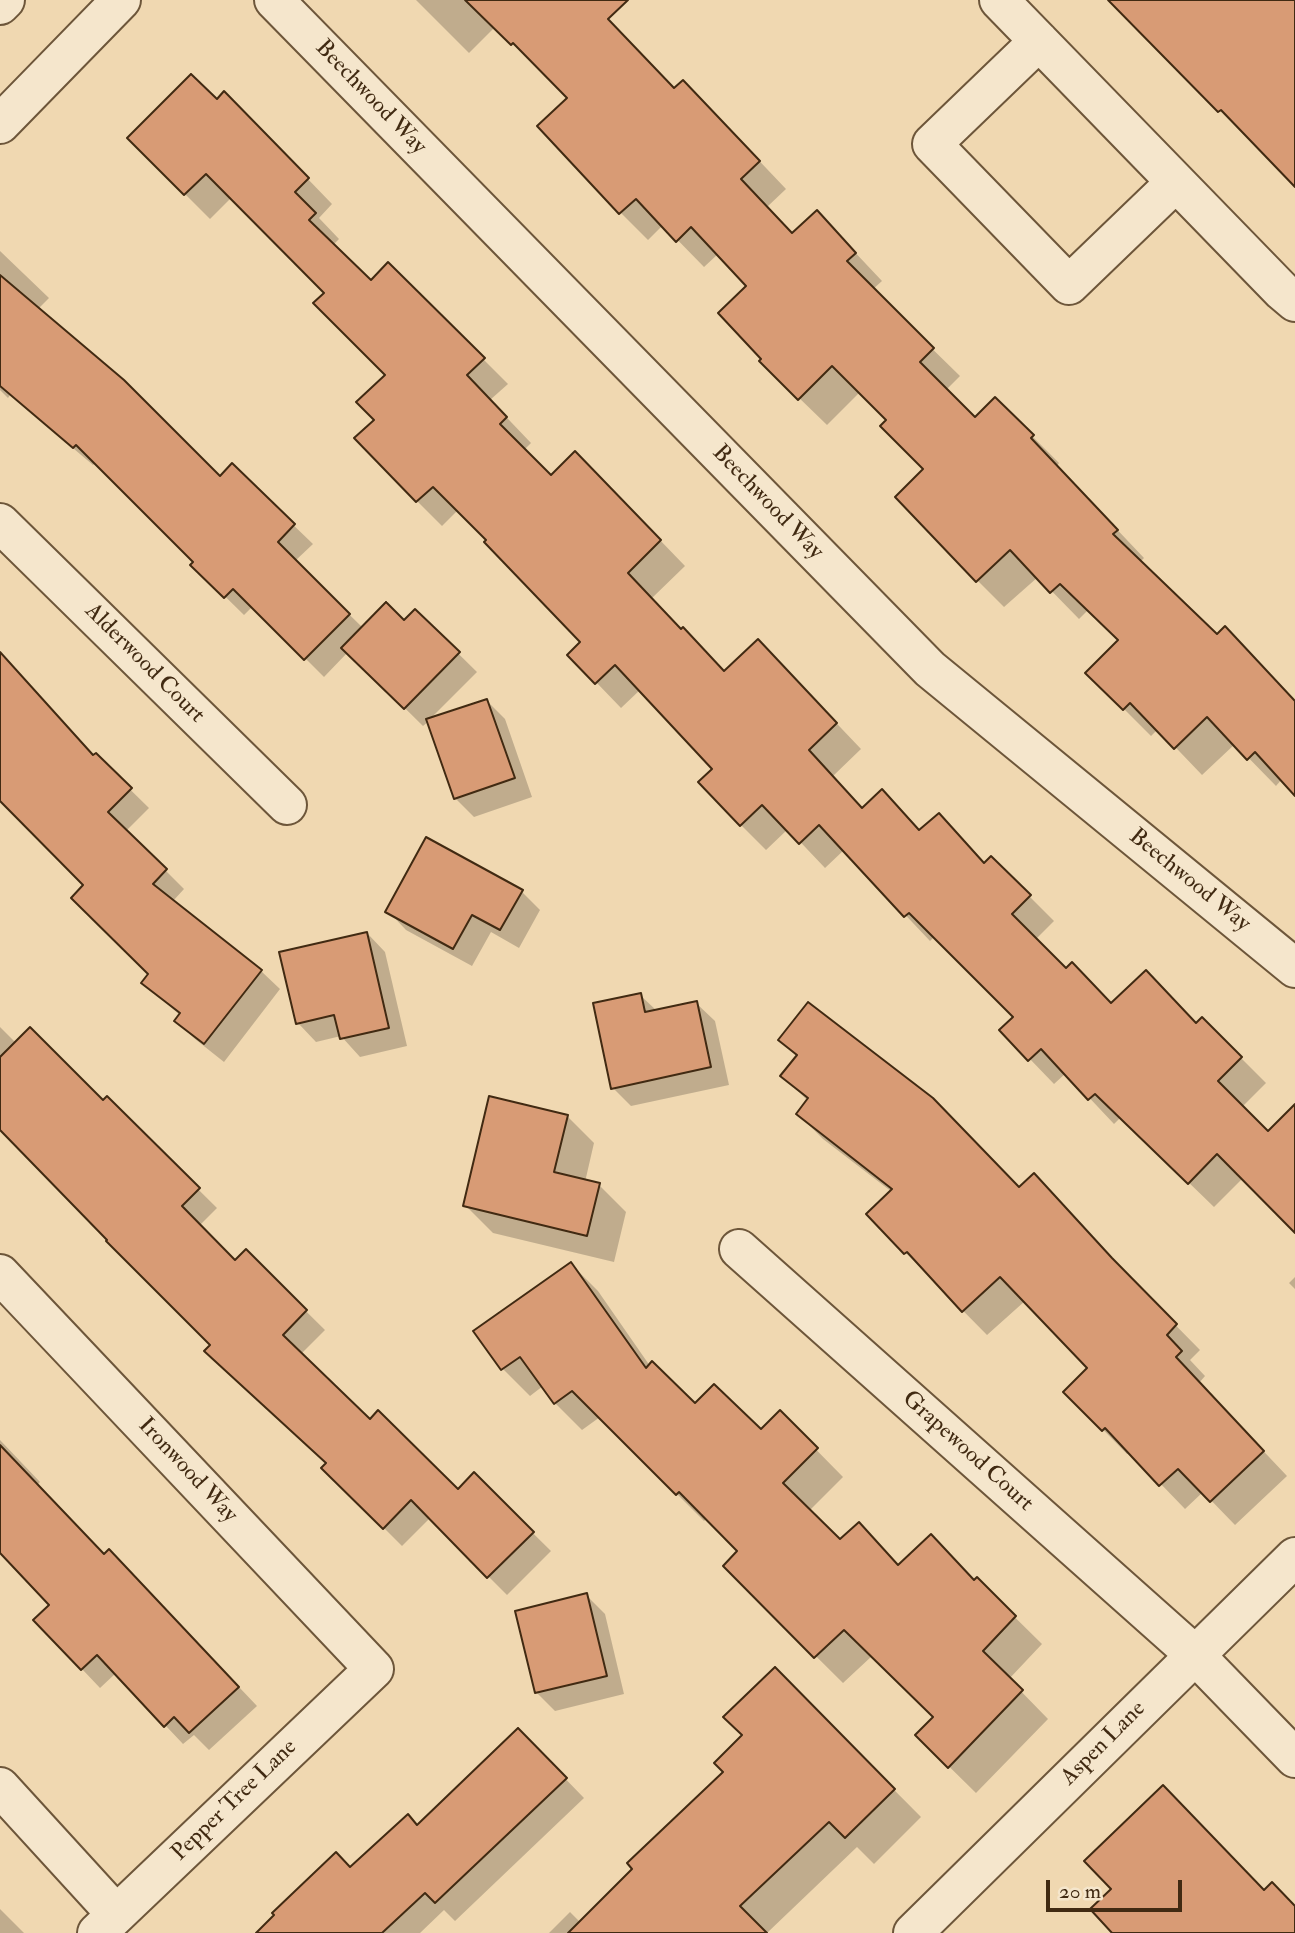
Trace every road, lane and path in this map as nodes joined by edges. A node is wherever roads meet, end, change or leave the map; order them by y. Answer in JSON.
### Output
{"nodes":[{"id":1,"x":5,"y":0,"type":"edge"},
{"id":2,"x":121,"y":0,"type":"edge"},
{"id":3,"x":274,"y":0,"type":"edge"},
{"id":4,"x":999,"y":0,"type":"edge"},
{"id":5,"x":0,"y":5,"type":"edge"},
{"id":6,"x":1039,"y":41,"type":"junction"},
{"id":7,"x":0,"y":124,"type":"edge"},
{"id":8,"x":1176,"y":182,"type":"junction"},
{"id":9,"x":1295,"y":302,"type":"edge"},
{"id":10,"x":0,"y":523,"type":"edge"},
{"id":11,"x":287,"y":805,"type":"dead end"},
{"id":12,"x":1295,"y":968,"type":"edge"},
{"id":13,"x":739,"y":1249,"type":"dead end"},
{"id":14,"x":0,"y":1274,"type":"edge"},
{"id":15,"x":1295,"y":1557,"type":"edge"},
{"id":16,"x":1194,"y":1654,"type":"junction"},
{"id":17,"x":374,"y":1669,"type":"joint"},
{"id":18,"x":1295,"y":1758,"type":"edge"},
{"id":19,"x":0,"y":1787,"type":"edge"},
{"id":20,"x":107,"y":1923,"type":"edge"},
{"id":21,"x":913,"y":1933,"type":"edge"}],
"edges":[{"from":1,"to":5,"type":"street"},
{"from":2,"to":7,"type":"street"},
{"from":3,"to":12,"type":"street","name":"Beechwood Way"},
{"from":4,"to":6,"type":"street"},
{"from":6,"to":8,"type":"street"},
{"from":6,"to":8,"type":"street"},
{"from":8,"to":9,"type":"street"},
{"from":10,"to":11,"type":"street","name":"Alderwood Court"},
{"from":13,"to":16,"type":"street","name":"Grapewood Court"},
{"from":14,"to":17,"type":"street","name":"Ironwood Way"},
{"from":15,"to":16,"type":"street","name":"Aspen Lane"},
{"from":16,"to":18,"type":"street","name":"Grapewood Court"},
{"from":16,"to":21,"type":"street","name":"Aspen Lane"},
{"from":17,"to":20,"type":"street","name":"Pepper Tree Lane"},
{"from":19,"to":20,"type":"street"}]}
